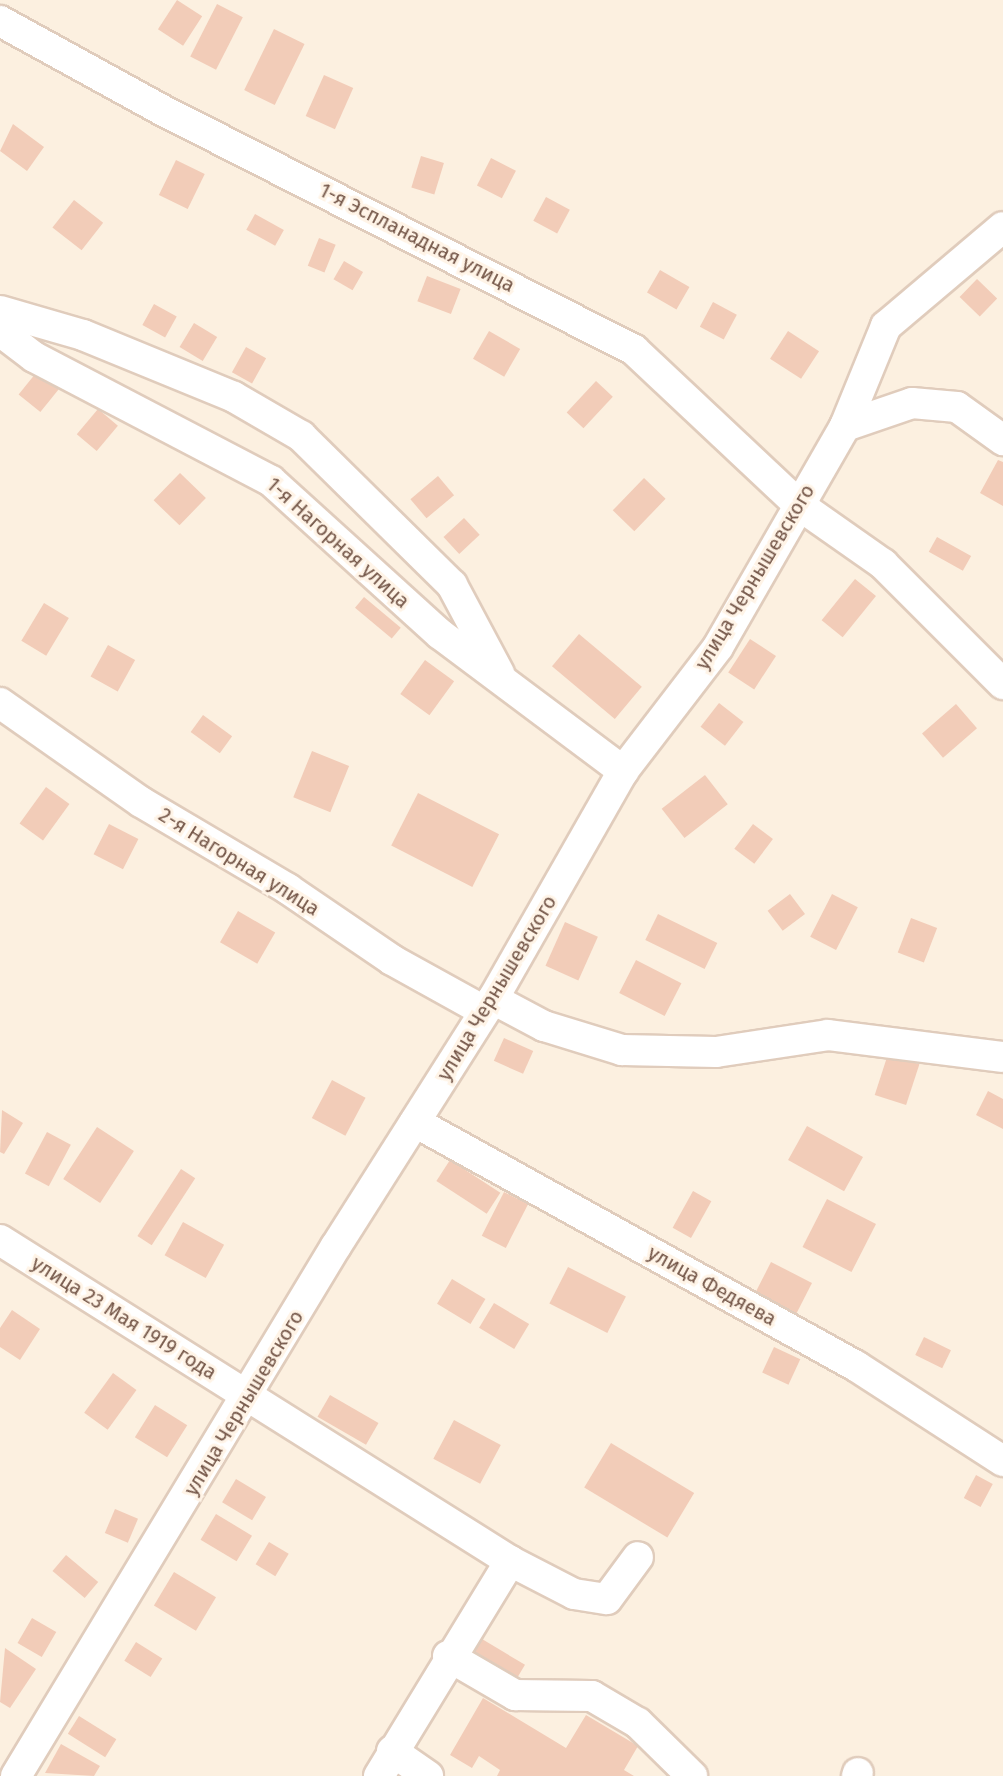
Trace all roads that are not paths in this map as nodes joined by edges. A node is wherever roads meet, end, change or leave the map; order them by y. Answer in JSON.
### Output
{"nodes":[{"id":1,"x":2,"y":29,"type":"edge"},
{"id":2,"x":1003,"y":227,"type":"edge"},
{"id":3,"x":0,"y":311,"type":"edge"},
{"id":4,"x":0,"y":332,"type":"edge"},
{"id":5,"x":845,"y":426,"type":"junction"},
{"id":6,"x":1003,"y":440,"type":"edge"},
{"id":7,"x":799,"y":505,"type":"junction"},
{"id":8,"x":503,"y":681,"type":"junction"},
{"id":9,"x":1003,"y":684,"type":"edge"},
{"id":10,"x":0,"y":703,"type":"edge"},
{"id":11,"x":623,"y":771,"type":"junction"},
{"id":12,"x":489,"y":1005,"type":"junction"},
{"id":13,"x":1003,"y":1057,"type":"edge"},
{"id":14,"x":415,"y":1122,"type":"junction"},
{"id":15,"x":0,"y":1240,"type":"edge"},
{"id":16,"x":249,"y":1396,"type":"junction"},
{"id":17,"x":1003,"y":1461,"type":"edge"},
{"id":18,"x":638,"y":1557,"type":"dead end"},
{"id":19,"x":510,"y":1561,"type":"junction"},
{"id":20,"x":448,"y":1656,"type":"junction"},
{"id":21,"x":386,"y":1763,"type":"edge"},
{"id":22,"x":16,"y":1776,"type":"edge"},
{"id":23,"x":428,"y":1776,"type":"edge"},
{"id":24,"x":692,"y":1776,"type":"edge"}],
"edges":[{"from":1,"to":7,"type":"street","name":"1-я Эспланадная улица"},
{"from":2,"to":5,"type":"street","name":"улица Чернышевского"},
{"from":3,"to":8,"type":"street"},
{"from":4,"to":8,"type":"street","name":"1-я Нагорная улица"},
{"from":5,"to":6,"type":"street"},
{"from":5,"to":7,"type":"street","name":"улица Чернышевского"},
{"from":7,"to":9,"type":"street","name":"1-я Эспланадная улица"},
{"from":7,"to":11,"type":"street","name":"улица Чернышевского"},
{"from":8,"to":11,"type":"street","name":"1-я Нагорная улица"},
{"from":10,"to":12,"type":"street","name":"2-я Нагорная улица"},
{"from":11,"to":12,"type":"street","name":"улица Чернышевского"},
{"from":12,"to":13,"type":"street","name":"2-я Нагорная улица"},
{"from":12,"to":14,"type":"street","name":"улица Чернышевского"},
{"from":14,"to":16,"type":"street","name":"улица Чернышевского"},
{"from":14,"to":17,"type":"street","name":"улица Федяева"},
{"from":15,"to":16,"type":"street","name":"улица 23 Мая 1919 года"},
{"from":16,"to":19,"type":"street","name":"улица 23 Мая 1919 года"},
{"from":16,"to":22,"type":"street","name":"улица Чернышевского"},
{"from":18,"to":19,"type":"street","name":"улица 23 Мая 1919 года"},
{"from":19,"to":20,"type":"street"},
{"from":20,"to":21,"type":"street"},
{"from":20,"to":24,"type":"street"},
{"from":21,"to":23,"type":"street"}]}
